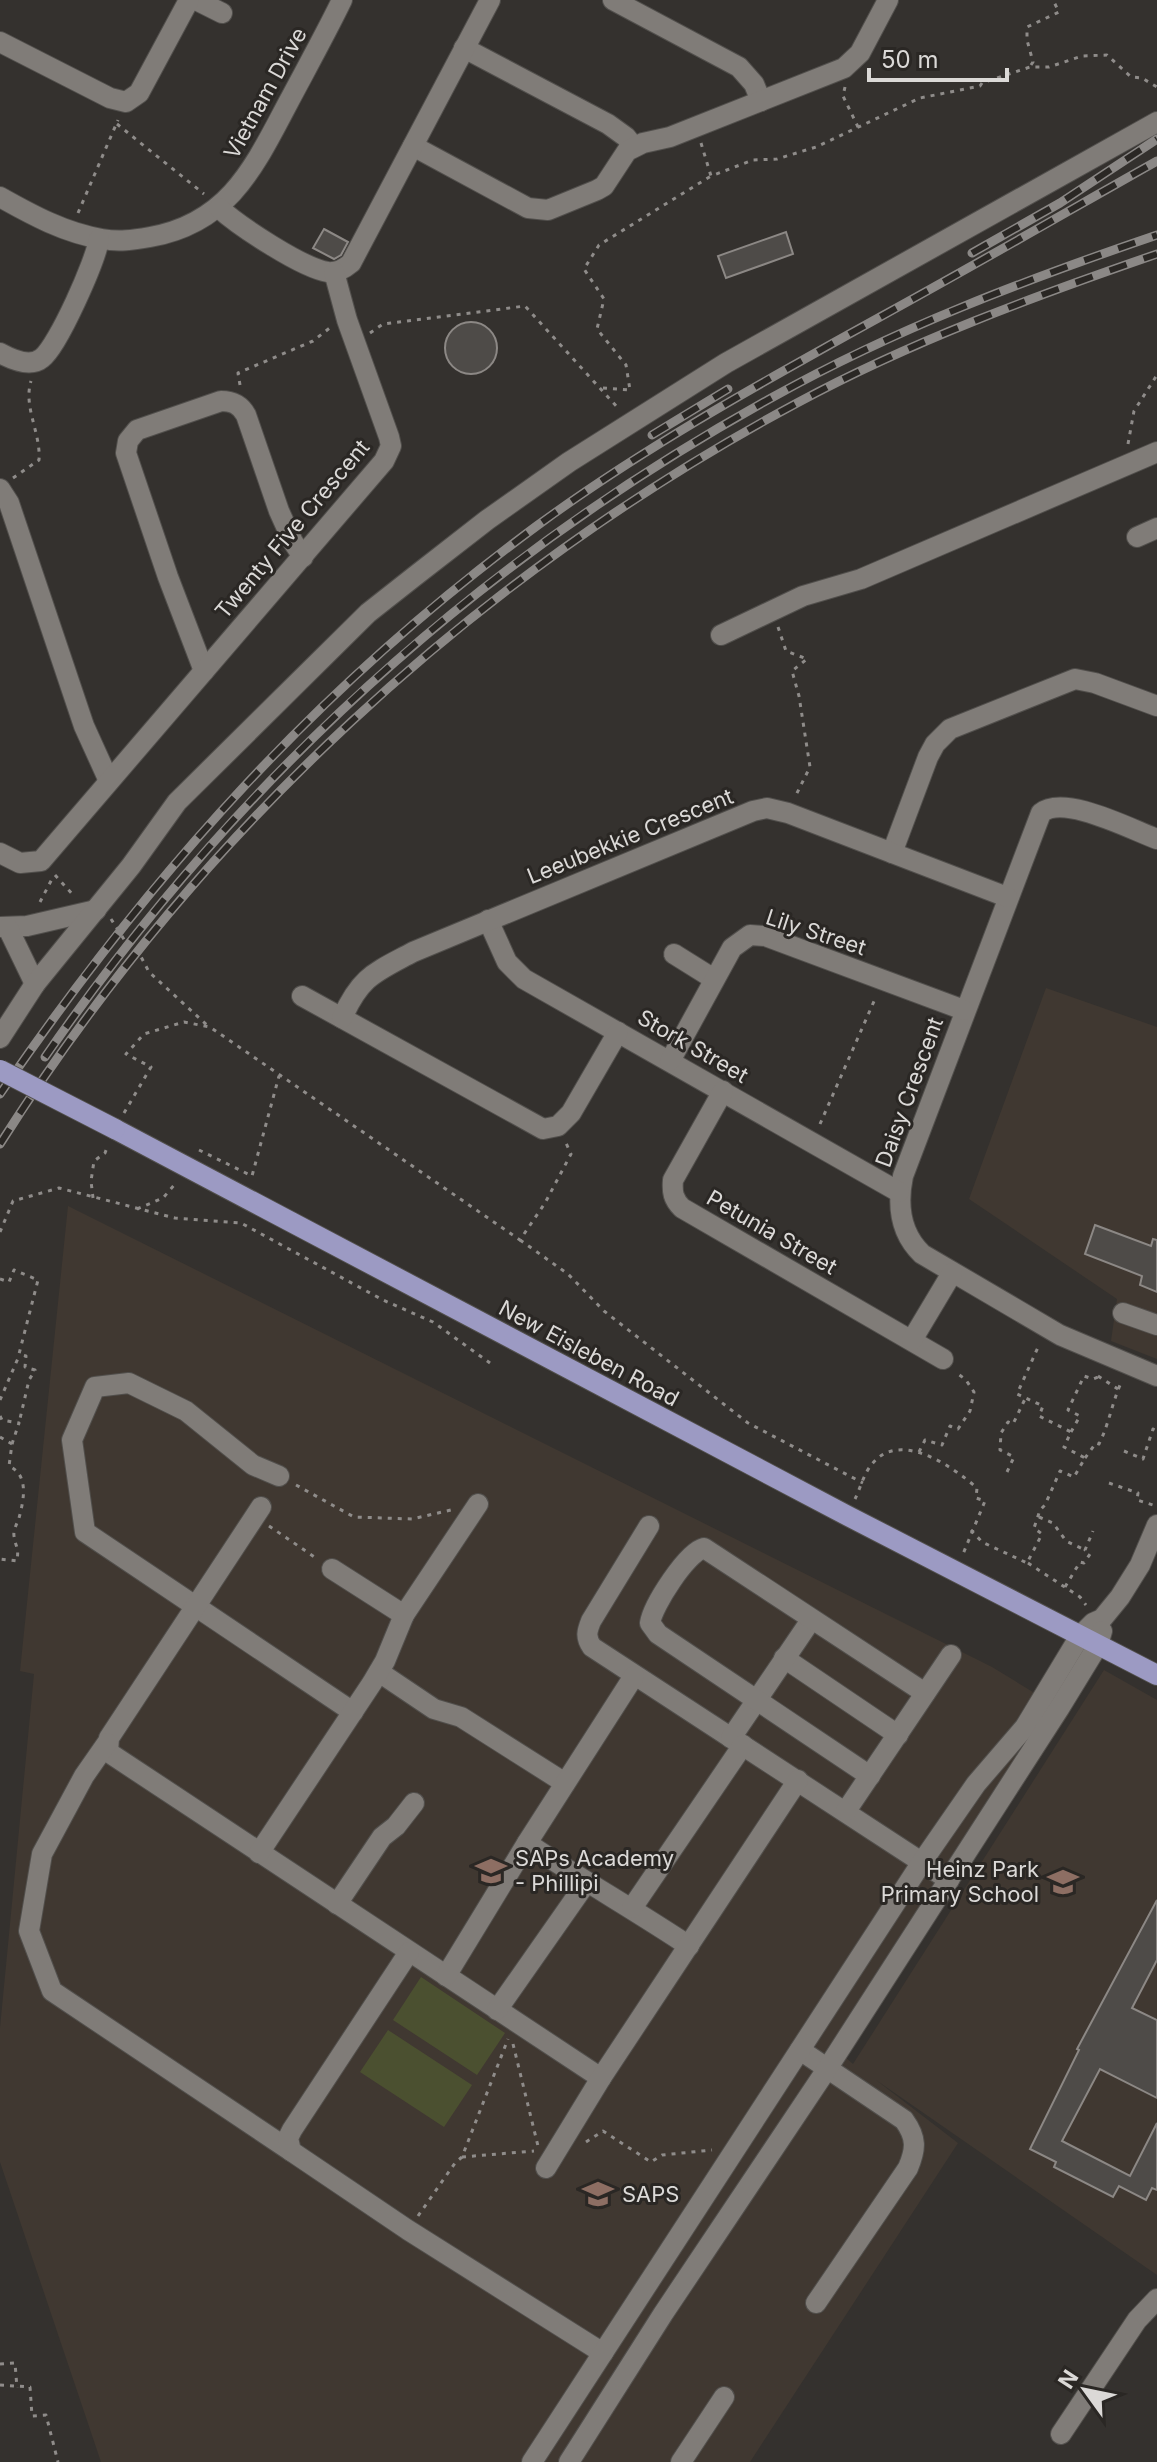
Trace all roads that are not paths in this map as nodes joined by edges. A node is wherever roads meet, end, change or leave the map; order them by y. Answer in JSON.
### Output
{"nodes":[{"id":1,"x":189,"y":0,"type":"edge"},
{"id":2,"x":196,"y":0,"type":"edge"},
{"id":3,"x":342,"y":0,"type":"edge"},
{"id":4,"x":490,"y":0,"type":"edge"},
{"id":5,"x":613,"y":0,"type":"edge"},
{"id":6,"x":888,"y":0,"type":"edge"},
{"id":7,"x":222,"y":13,"type":"dead end"},
{"id":8,"x":0,"y":42,"type":"edge"},
{"id":9,"x":464,"y":48,"type":"junction"},
{"id":10,"x":761,"y":101,"type":"junction"},
{"id":11,"x":1157,"y":122,"type":"edge"},
{"id":12,"x":413,"y":146,"type":"junction"},
{"id":13,"x":634,"y":147,"type":"junction"},
{"id":14,"x":0,"y":197,"type":"edge"},
{"id":15,"x":213,"y":202,"type":"junction"},
{"id":16,"x":99,"y":239,"type":"junction"},
{"id":17,"x":334,"y":272,"type":"junction"},
{"id":18,"x":0,"y":353,"type":"edge"},
{"id":19,"x":1157,"y":452,"type":"edge"},
{"id":20,"x":6,"y":484,"type":"edge"},
{"id":21,"x":1157,"y":528,"type":"edge"},
{"id":22,"x":1137,"y":537,"type":"dead end"},
{"id":23,"x":303,"y":557,"type":"junction"},
{"id":24,"x":721,"y":635,"type":"dead end"},
{"id":25,"x":204,"y":671,"type":"junction"},
{"id":26,"x":1157,"y":706,"type":"edge"},
{"id":27,"x":109,"y":781,"type":"junction"},
{"id":28,"x":1157,"y":839,"type":"edge"},
{"id":29,"x":0,"y":853,"type":"edge"},
{"id":30,"x":892,"y":853,"type":"junction"},
{"id":31,"x":1007,"y":897,"type":"junction"},
{"id":32,"x":96,"y":910,"type":"junction"},
{"id":33,"x":488,"y":920,"type":"junction"},
{"id":34,"x":4,"y":927,"type":"edge"},
{"id":35,"x":674,"y":954,"type":"dead end"},
{"id":36,"x":714,"y":979,"type":"junction"},
{"id":37,"x":35,"y":984,"type":"junction"},
{"id":38,"x":302,"y":996,"type":"dead end"},
{"id":39,"x":964,"y":1010,"type":"junction"},
{"id":40,"x":342,"y":1018,"type":"junction"},
{"id":41,"x":618,"y":1032,"type":"junction"},
{"id":42,"x":0,"y":1038,"type":"edge"},
{"id":43,"x":670,"y":1061,"type":"junction"},
{"id":44,"x":0,"y":1070,"type":"edge"},
{"id":45,"x":723,"y":1091,"type":"junction"},
{"id":46,"x":899,"y":1192,"type":"junction"},
{"id":47,"x":952,"y":1273,"type":"junction"},
{"id":48,"x":1123,"y":1313,"type":"dead end"},
{"id":49,"x":1157,"y":1325,"type":"edge"},
{"id":50,"x":912,"y":1340,"type":"junction"},
{"id":51,"x":943,"y":1359,"type":"road end"},
{"id":52,"x":1157,"y":1376,"type":"edge"},
{"id":53,"x":279,"y":1476,"type":"road end"},
{"id":54,"x":478,"y":1504,"type":"road end"},
{"id":55,"x":258,"y":1512,"type":"road end"},
{"id":56,"x":1157,"y":1525,"type":"edge"},
{"id":57,"x":649,"y":1526,"type":"dead end"},
{"id":58,"x":332,"y":1569,"type":"road end"},
{"id":59,"x":195,"y":1606,"type":"junction"},
{"id":60,"x":404,"y":1615,"type":"junction"},
{"id":61,"x":811,"y":1620,"type":"junction"},
{"id":62,"x":1094,"y":1631,"type":"junction"},
{"id":63,"x":951,"y":1655,"type":"dead end"},
{"id":64,"x":784,"y":1658,"type":"junction"},
{"id":65,"x":379,"y":1672,"type":"junction"},
{"id":66,"x":1157,"y":1675,"type":"edge"},
{"id":67,"x":634,"y":1676,"type":"junction"},
{"id":68,"x":925,"y":1693,"type":"junction"},
{"id":69,"x":756,"y":1699,"type":"junction"},
{"id":70,"x":353,"y":1712,"type":"junction"},
{"id":71,"x":898,"y":1735,"type":"junction"},
{"id":72,"x":737,"y":1742,"type":"junction"},
{"id":73,"x":107,"y":1743,"type":"junction"},
{"id":74,"x":1014,"y":1757,"type":"junction"},
{"id":75,"x":870,"y":1776,"type":"junction"},
{"id":76,"x":798,"y":1780,"type":"junction"},
{"id":77,"x":565,"y":1783,"type":"junction"},
{"id":78,"x":414,"y":1803,"type":"dead end"},
{"id":79,"x":846,"y":1811,"type":"junction"},
{"id":80,"x":527,"y":1843,"type":"junction"},
{"id":81,"x":259,"y":1853,"type":"junction"},
{"id":82,"x":922,"y":1862,"type":"junction"},
{"id":83,"x":949,"y":1880,"type":"junction"},
{"id":84,"x":586,"y":1883,"type":"junction"},
{"id":85,"x":337,"y":1904,"type":"junction"},
{"id":86,"x":632,"y":1908,"type":"junction"},
{"id":87,"x":689,"y":1946,"type":"junction"},
{"id":88,"x":409,"y":1952,"type":"junction"},
{"id":89,"x":446,"y":1976,"type":"junction"},
{"id":90,"x":497,"y":2010,"type":"junction"},
{"id":91,"x":800,"y":2050,"type":"junction"},
{"id":92,"x":827,"y":2069,"type":"junction"},
{"id":93,"x":601,"y":2078,"type":"junction"},
{"id":94,"x":291,"y":2151,"type":"junction"},
{"id":95,"x":546,"y":2168,"type":"dead end"},
{"id":96,"x":639,"y":2297,"type":"junction"},
{"id":97,"x":1157,"y":2299,"type":"edge"},
{"id":98,"x":816,"y":2303,"type":"dead end"},
{"id":99,"x":663,"y":2314,"type":"junction"},
{"id":100,"x":603,"y":2353,"type":"junction"},
{"id":101,"x":724,"y":2397,"type":"dead end"},
{"id":102,"x":1061,"y":2434,"type":"dead end"},
{"id":103,"x":532,"y":2462,"type":"edge"},
{"id":104,"x":569,"y":2462,"type":"edge"},
{"id":105,"x":681,"y":2462,"type":"edge"}],
"edges":[{"from":1,"to":8,"type":"street"},
{"from":2,"to":7,"type":"street"},
{"from":3,"to":15,"type":"street","name":"Vietnam Drive"},
{"from":4,"to":9,"type":"street"},
{"from":5,"to":10,"type":"street"},
{"from":6,"to":10,"type":"street"},
{"from":9,"to":12,"type":"street"},
{"from":9,"to":13,"type":"street"},
{"from":10,"to":13,"type":"street"},
{"from":11,"to":32,"type":"street"},
{"from":12,"to":13,"type":"street"},
{"from":12,"to":17,"type":"street"},
{"from":14,"to":16,"type":"street","name":"Vietnam Drive"},
{"from":15,"to":16,"type":"street","name":"Vietnam Drive"},
{"from":15,"to":17,"type":"street"},
{"from":16,"to":18,"type":"street"},
{"from":17,"to":23,"type":"street","name":"Twenty Five Crescent"},
{"from":19,"to":24,"type":"street"},
{"from":20,"to":27,"type":"street"},
{"from":21,"to":22,"type":"street"},
{"from":23,"to":25,"type":"street","name":"Twenty Five Crescent"},
{"from":23,"to":25,"type":"street"},
{"from":25,"to":27,"type":"street","name":"Twenty Five Crescent"},
{"from":26,"to":30,"type":"street"},
{"from":27,"to":29,"type":"street","name":"Twenty Five Crescent"},
{"from":28,"to":31,"type":"street","name":"Daisy Crescent"},
{"from":30,"to":31,"type":"street","name":"Leeubekkie Crescent"},
{"from":30,"to":33,"type":"street","name":"Leeubekkie Crescent"},
{"from":31,"to":39,"type":"street","name":"Daisy Crescent"},
{"from":32,"to":34,"type":"street"},
{"from":32,"to":37,"type":"street"},
{"from":33,"to":40,"type":"street","name":"Leeubekkie Crescent"},
{"from":33,"to":41,"type":"street","name":"Stork Street"},
{"from":34,"to":37,"type":"street"},
{"from":35,"to":36,"type":"street"},
{"from":36,"to":39,"type":"street","name":"Lily Street"},
{"from":36,"to":43,"type":"street","name":"Lily Street"},
{"from":37,"to":42,"type":"street"},
{"from":38,"to":40,"type":"street"},
{"from":39,"to":46,"type":"street","name":"Daisy Crescent"},
{"from":40,"to":41,"type":"street"},
{"from":41,"to":43,"type":"street","name":"Stork Street"},
{"from":43,"to":45,"type":"street","name":"Stork Street"},
{"from":44,"to":62,"type":"main road","name":"New Eisleben Road","bridge":true},
{"from":45,"to":46,"type":"street","name":"Stork Street"},
{"from":45,"to":50,"type":"street","name":"Petunia Street"},
{"from":46,"to":47,"type":"street","name":"Daisy Crescent"},
{"from":47,"to":50,"type":"street"},
{"from":47,"to":52,"type":"street","name":"Daisy Crescent"},
{"from":48,"to":49,"type":"street"},
{"from":50,"to":51,"type":"street","name":"Petunia Street"},
{"from":53,"to":59,"type":"street"},
{"from":54,"to":60,"type":"street"},
{"from":55,"to":59,"type":"street"},
{"from":56,"to":62,"type":"street"},
{"from":57,"to":67,"type":"street"},
{"from":58,"to":60,"type":"street"},
{"from":59,"to":70,"type":"street"},
{"from":59,"to":73,"type":"street"},
{"from":60,"to":65,"type":"street"},
{"from":61,"to":64,"type":"street"},
{"from":61,"to":68,"type":"street"},
{"from":61,"to":69,"type":"street"},
{"from":62,"to":66,"type":"main road","name":"New Eisleben Road"},
{"from":62,"to":74,"type":"street"},
{"from":63,"to":68,"type":"street"},
{"from":64,"to":69,"type":"street"},
{"from":64,"to":71,"type":"street"},
{"from":65,"to":70,"type":"street"},
{"from":65,"to":77,"type":"street"},
{"from":67,"to":72,"type":"street"},
{"from":67,"to":77,"type":"street"},
{"from":68,"to":71,"type":"street"},
{"from":69,"to":72,"type":"street"},
{"from":69,"to":75,"type":"street"},
{"from":70,"to":81,"type":"street"},
{"from":71,"to":75,"type":"street"},
{"from":72,"to":76,"type":"street"},
{"from":72,"to":86,"type":"street"},
{"from":73,"to":81,"type":"street"},
{"from":73,"to":94,"type":"street"},
{"from":74,"to":82,"type":"street"},
{"from":74,"to":83,"type":"street"},
{"from":75,"to":79,"type":"street"},
{"from":76,"to":79,"type":"street"},
{"from":76,"to":87,"type":"street"},
{"from":77,"to":80,"type":"street"},
{"from":78,"to":85,"type":"street"},
{"from":79,"to":82,"type":"street"},
{"from":80,"to":84,"type":"street"},
{"from":80,"to":89,"type":"street"},
{"from":81,"to":85,"type":"street"},
{"from":82,"to":83,"type":"street"},
{"from":82,"to":91,"type":"street"},
{"from":83,"to":92,"type":"street"},
{"from":84,"to":86,"type":"street"},
{"from":84,"to":90,"type":"street"},
{"from":85,"to":88,"type":"street"},
{"from":86,"to":87,"type":"street"},
{"from":87,"to":93,"type":"street"},
{"from":88,"to":89,"type":"street"},
{"from":88,"to":94,"type":"street"},
{"from":89,"to":90,"type":"street"},
{"from":90,"to":93,"type":"street"},
{"from":91,"to":92,"type":"street"},
{"from":91,"to":96,"type":"street"},
{"from":92,"to":98,"type":"street"},
{"from":92,"to":99,"type":"street"},
{"from":93,"to":95,"type":"street"},
{"from":94,"to":100,"type":"street"},
{"from":96,"to":99,"type":"street"},
{"from":96,"to":100,"type":"street"},
{"from":97,"to":102,"type":"street"},
{"from":99,"to":104,"type":"street"},
{"from":100,"to":103,"type":"street"},
{"from":101,"to":105,"type":"street"}]}
